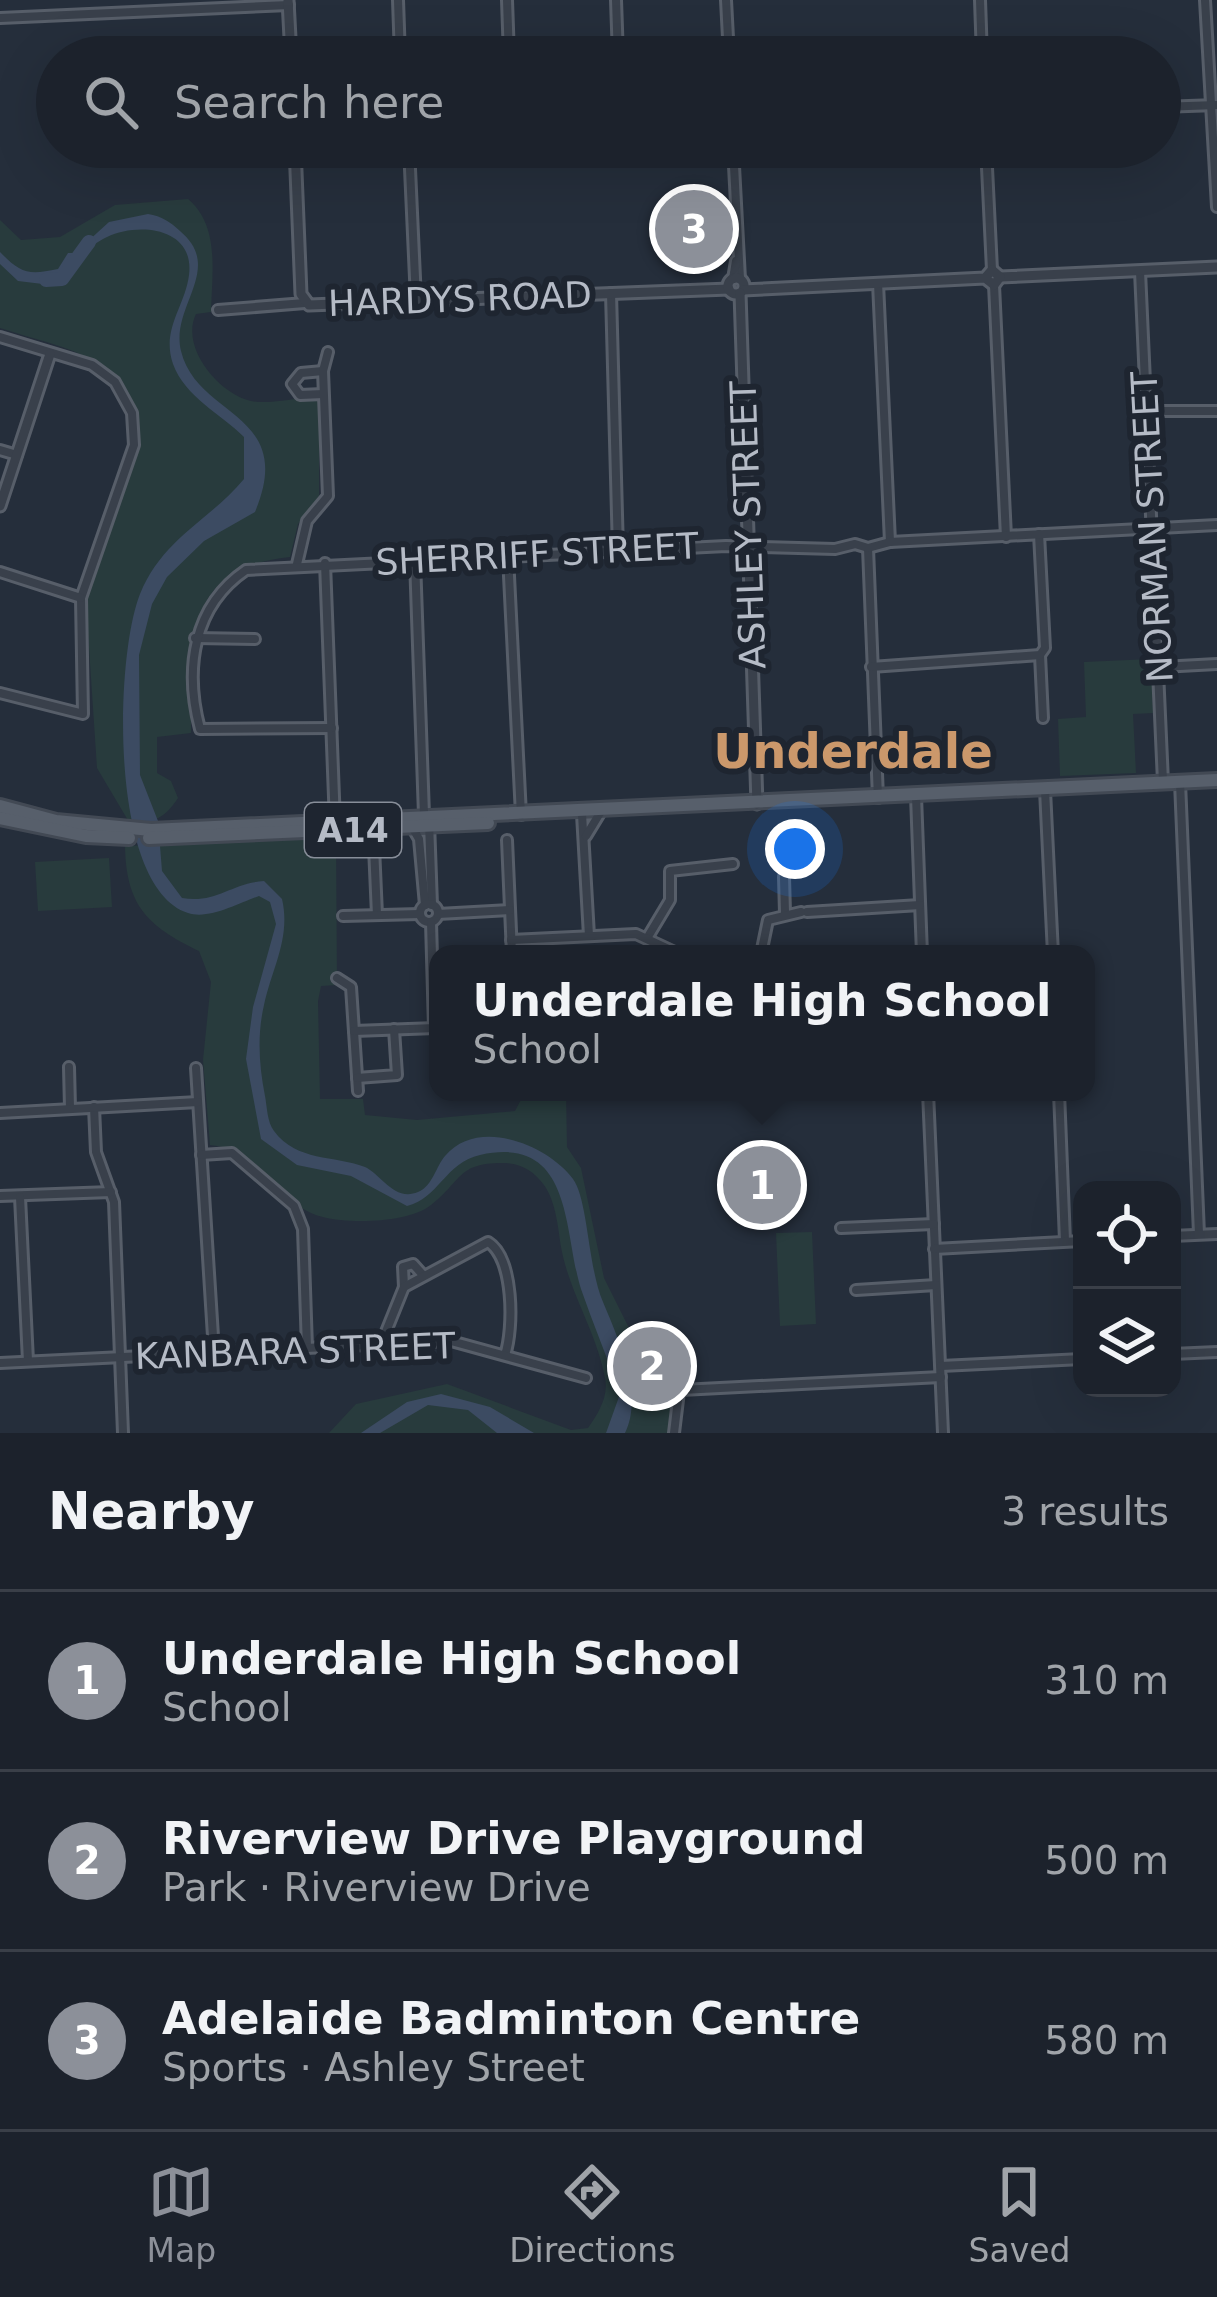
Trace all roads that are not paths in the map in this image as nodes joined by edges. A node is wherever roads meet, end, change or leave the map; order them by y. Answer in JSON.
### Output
{"nodes":[{"id":1,"x":398,"y":0,"type":"edge"},
{"id":2,"x":507,"y":0,"type":"edge"},
{"id":3,"x":616,"y":0,"type":"edge"},
{"id":4,"x":726,"y":0,"type":"edge"},
{"id":5,"x":980,"y":0,"type":"edge"},
{"id":6,"x":1205,"y":0,"type":"edge"},
{"id":7,"x":288,"y":3,"type":"edge"},
{"id":8,"x":0,"y":18,"type":"edge"},
{"id":9,"x":290,"y":36,"type":"edge"},
{"id":10,"x":399,"y":36,"type":"edge"},
{"id":11,"x":508,"y":36,"type":"edge"},
{"id":12,"x":617,"y":36,"type":"edge"},
{"id":13,"x":728,"y":36,"type":"edge"},
{"id":14,"x":981,"y":36,"type":"edge"},
{"id":15,"x":1214,"y":105,"type":"edge"},
{"id":16,"x":1181,"y":106,"type":"edge"},
{"id":17,"x":297,"y":168,"type":"edge"},
{"id":18,"x":410,"y":168,"type":"edge"},
{"id":19,"x":734,"y":168,"type":"edge"},
{"id":20,"x":987,"y":168,"type":"edge"},
{"id":21,"x":1217,"y":207,"type":"edge"},
{"id":22,"x":1217,"y":267,"type":"edge"},
{"id":23,"x":1140,"y":271,"type":"junction"},
{"id":24,"x":993,"y":277,"type":"junction"},
{"id":25,"x":878,"y":283,"type":"junction"},
{"id":26,"x":736,"y":286,"type":"junction"},
{"id":27,"x":611,"y":293,"type":"junction"},
{"id":28,"x":416,"y":300,"type":"junction"},
{"id":29,"x":305,"y":303,"type":"junction"},
{"id":30,"x":218,"y":310,"type":"dead end"},
{"id":31,"x":0,"y":337,"type":"edge"},
{"id":32,"x":328,"y":352,"type":"dead end"},
{"id":33,"x":50,"y":354,"type":"junction"},
{"id":34,"x":323,"y":371,"type":"junction"},
{"id":35,"x":323,"y":394,"type":"junction"},
{"id":36,"x":1217,"y":410,"type":"edge"},
{"id":37,"x":1149,"y":411,"type":"junction"},
{"id":38,"x":0,"y":450,"type":"edge"},
{"id":39,"x":17,"y":455,"type":"junction"},
{"id":40,"x":0,"y":506,"type":"edge"},
{"id":41,"x":1217,"y":525,"type":"edge"},
{"id":42,"x":1151,"y":528,"type":"junction"},
{"id":43,"x":1039,"y":534,"type":"junction"},
{"id":44,"x":1006,"y":537,"type":"junction"},
{"id":45,"x":890,"y":542,"type":"junction"},
{"id":46,"x":749,"y":545,"type":"junction"},
{"id":47,"x":868,"y":548,"type":"junction"},
{"id":48,"x":618,"y":550,"type":"junction"},
{"id":49,"x":508,"y":556,"type":"junction"},
{"id":50,"x":415,"y":560,"type":"junction"},
{"id":51,"x":325,"y":563,"type":"junction"},
{"id":52,"x":297,"y":564,"type":"junction"},
{"id":53,"x":0,"y":572,"type":"edge"},
{"id":54,"x":81,"y":598,"type":"junction"},
{"id":55,"x":195,"y":638,"type":"junction"},
{"id":56,"x":255,"y":639,"type":"dead end"},
{"id":57,"x":1040,"y":655,"type":"junction"},
{"id":58,"x":1217,"y":664,"type":"edge"},
{"id":59,"x":871,"y":667,"type":"junction"},
{"id":60,"x":1161,"y":667,"type":"junction"},
{"id":61,"x":0,"y":693,"type":"edge"},
{"id":62,"x":1042,"y":718,"type":"dead end"},
{"id":63,"x":332,"y":728,"type":"junction"},
{"id":64,"x":1217,"y":780,"type":"edge"},
{"id":65,"x":1180,"y":782,"type":"junction"},
{"id":66,"x":1163,"y":783,"type":"junction"},
{"id":67,"x":1046,"y":790,"type":"junction"},
{"id":68,"x":916,"y":796,"type":"junction"},
{"id":69,"x":878,"y":798,"type":"junction"},
{"id":70,"x":757,"y":804,"type":"junction"},
{"id":71,"x":0,"y":806,"type":"edge"},
{"id":72,"x":600,"y":813,"type":"junction"},
{"id":73,"x":577,"y":814,"type":"junction"},
{"id":74,"x":521,"y":816,"type":"junction"},
{"id":75,"x":0,"y":818,"type":"edge"},
{"id":76,"x":427,"y":819,"type":"junction"},
{"id":77,"x":335,"y":825,"type":"junction"},
{"id":78,"x":412,"y":827,"type":"junction"},
{"id":79,"x":119,"y":833,"type":"junction"},
{"id":80,"x":507,"y":840,"type":"dead end"},
{"id":81,"x":584,"y":843,"type":"junction"},
{"id":82,"x":374,"y":847,"type":"dead end"},
{"id":83,"x":733,"y":864,"type":"dead end"},
{"id":84,"x":784,"y":877,"type":"dead end"},
{"id":85,"x":920,"y":905,"type":"junction"},
{"id":86,"x":429,"y":909,"type":"junction"},
{"id":87,"x":510,"y":910,"type":"junction"},
{"id":88,"x":785,"y":914,"type":"junction"},
{"id":89,"x":343,"y":916,"type":"dead end"},
{"id":90,"x":377,"y":916,"type":"junction"},
{"id":91,"x":649,"y":935,"type":"junction"},
{"id":92,"x":590,"y":936,"type":"junction"},
{"id":93,"x":511,"y":940,"type":"junction"},
{"id":94,"x":432,"y":945,"type":"edge"},
{"id":95,"x":511,"y":945,"type":"edge"},
{"id":96,"x":665,"y":945,"type":"edge"},
{"id":97,"x":763,"y":945,"type":"edge"},
{"id":98,"x":922,"y":945,"type":"edge"},
{"id":99,"x":1052,"y":945,"type":"edge"},
{"id":100,"x":337,"y":978,"type":"dead end"},
{"id":101,"x":429,"y":1028,"type":"edge"},
{"id":102,"x":394,"y":1029,"type":"junction"},
{"id":103,"x":354,"y":1031,"type":"junction"},
{"id":104,"x":69,"y":1066,"type":"dead end"},
{"id":105,"x":196,"y":1068,"type":"dead end"},
{"id":106,"x":357,"y":1078,"type":"junction"},
{"id":107,"x":358,"y":1090,"type":"dead end"},
{"id":108,"x":928,"y":1101,"type":"edge"},
{"id":109,"x":1058,"y":1101,"type":"edge"},
{"id":110,"x":197,"y":1102,"type":"junction"},
{"id":111,"x":94,"y":1107,"type":"junction"},
{"id":112,"x":70,"y":1108,"type":"junction"},
{"id":113,"x":0,"y":1112,"type":"edge"},
{"id":114,"x":201,"y":1155,"type":"junction"},
{"id":115,"x":111,"y":1192,"type":"junction"},
{"id":116,"x":0,"y":1196,"type":"edge"},
{"id":117,"x":20,"y":1197,"type":"junction"},
{"id":118,"x":934,"y":1224,"type":"junction"},
{"id":119,"x":841,"y":1228,"type":"dead end"},
{"id":120,"x":1199,"y":1234,"type":"junction"},
{"id":121,"x":1217,"y":1234,"type":"edge"},
{"id":122,"x":1181,"y":1235,"type":"edge"},
{"id":123,"x":1065,"y":1241,"type":"junction"},
{"id":124,"x":1073,"y":1241,"type":"edge"},
{"id":125,"x":934,"y":1249,"type":"junction"},
{"id":126,"x":422,"y":1274,"type":"junction"},
{"id":127,"x":936,"y":1285,"type":"junction"},
{"id":128,"x":404,"y":1287,"type":"junction"},
{"id":129,"x":856,"y":1290,"type":"dead end"},
{"id":130,"x":381,"y":1344,"type":"junction"},
{"id":131,"x":307,"y":1348,"type":"junction"},
{"id":132,"x":678,"y":1349,"type":"dead end"},
{"id":133,"x":214,"y":1352,"type":"junction"},
{"id":134,"x":1217,"y":1352,"type":"edge"},
{"id":135,"x":1181,"y":1354,"type":"edge"},
{"id":136,"x":505,"y":1355,"type":"junction"},
{"id":137,"x":121,"y":1358,"type":"junction"},
{"id":138,"x":1073,"y":1359,"type":"edge"},
{"id":139,"x":28,"y":1361,"type":"junction"},
{"id":140,"x":0,"y":1363,"type":"edge"},
{"id":141,"x":940,"y":1366,"type":"junction"},
{"id":142,"x":586,"y":1378,"type":"dead end"},
{"id":143,"x":941,"y":1378,"type":"junction"},
{"id":144,"x":681,"y":1390,"type":"junction"},
{"id":145,"x":123,"y":1433,"type":"edge"},
{"id":146,"x":674,"y":1433,"type":"edge"},
{"id":147,"x":943,"y":1433,"type":"edge"}],
"edges":[{"from":1,"to":10,"type":"street"},
{"from":2,"to":11,"type":"street"},
{"from":3,"to":12,"type":"street"},
{"from":4,"to":13,"type":"street"},
{"from":5,"to":14,"type":"street"},
{"from":6,"to":15,"type":"street"},
{"from":7,"to":8,"type":"street"},
{"from":7,"to":9,"type":"street"},
{"from":15,"to":16,"type":"street"},
{"from":15,"to":21,"type":"street"},
{"from":17,"to":29,"type":"street"},
{"from":18,"to":28,"type":"street"},
{"from":19,"to":26,"type":"street","name":"ASHLEY STREET"},
{"from":20,"to":24,"type":"street"},
{"from":22,"to":23,"type":"street","name":"HARDYS ROAD"},
{"from":23,"to":24,"type":"street","name":"HARDYS ROAD"},
{"from":23,"to":37,"type":"street","name":"NORMAN STREET"},
{"from":24,"to":25,"type":"street","name":"HARDYS ROAD"},
{"from":24,"to":44,"type":"street"},
{"from":25,"to":26,"type":"street","name":"HARDYS ROAD"},
{"from":25,"to":45,"type":"street"},
{"from":26,"to":27,"type":"street","name":"HARDYS ROAD"},
{"from":26,"to":46,"type":"street","name":"ASHLEY STREET"},
{"from":27,"to":28,"type":"street","name":"HARDYS ROAD"},
{"from":27,"to":48,"type":"street"},
{"from":28,"to":29,"type":"street","name":"HARDYS ROAD"},
{"from":29,"to":30,"type":"street","name":"HARDYS ROAD"},
{"from":31,"to":33,"type":"street"},
{"from":32,"to":34,"type":"street"},
{"from":33,"to":39,"type":"street"},
{"from":33,"to":54,"type":"street"},
{"from":34,"to":35,"type":"street"},
{"from":34,"to":35,"type":"street"},
{"from":35,"to":52,"type":"street"},
{"from":36,"to":37,"type":"street"},
{"from":37,"to":42,"type":"street","name":"NORMAN STREET"},
{"from":38,"to":39,"type":"street"},
{"from":39,"to":40,"type":"street"},
{"from":41,"to":42,"type":"street","name":"SHERRIFF STREET"},
{"from":42,"to":43,"type":"street","name":"SHERRIFF STREET"},
{"from":42,"to":60,"type":"street","name":"NORMAN STREET"},
{"from":43,"to":44,"type":"street","name":"SHERRIFF STREET"},
{"from":43,"to":57,"type":"street"},
{"from":44,"to":45,"type":"street","name":"SHERRIFF STREET"},
{"from":45,"to":47,"type":"street","name":"SHERRIFF STREET"},
{"from":46,"to":47,"type":"street","name":"SHERRIFF STREET"},
{"from":46,"to":48,"type":"street","name":"SHERRIFF STREET"},
{"from":46,"to":70,"type":"street","name":"ASHLEY STREET"},
{"from":47,"to":59,"type":"street"},
{"from":48,"to":49,"type":"street","name":"SHERRIFF STREET"},
{"from":49,"to":50,"type":"street","name":"SHERRIFF STREET"},
{"from":49,"to":74,"type":"street"},
{"from":50,"to":51,"type":"street","name":"SHERRIFF STREET"},
{"from":50,"to":76,"type":"street"},
{"from":51,"to":52,"type":"street","name":"SHERRIFF STREET"},
{"from":51,"to":63,"type":"street"},
{"from":52,"to":55,"type":"street","name":"SHERRIFF STREET"},
{"from":53,"to":54,"type":"street"},
{"from":54,"to":61,"type":"street"},
{"from":55,"to":56,"type":"street"},
{"from":55,"to":63,"type":"street"},
{"from":57,"to":59,"type":"street"},
{"from":57,"to":62,"type":"street"},
{"from":58,"to":60,"type":"street"},
{"from":59,"to":69,"type":"street"},
{"from":60,"to":66,"type":"street","name":"NORMAN STREET"},
{"from":63,"to":77,"type":"street"},
{"from":64,"to":65,"type":"main road","number":"A14"},
{"from":65,"to":66,"type":"main road","number":"A14"},
{"from":65,"to":120,"type":"street"},
{"from":66,"to":67,"type":"main road","number":"A14"},
{"from":67,"to":68,"type":"main road","number":"A14"},
{"from":67,"to":99,"type":"street"},
{"from":68,"to":69,"type":"main road","number":"A14"},
{"from":68,"to":85,"type":"street"},
{"from":69,"to":70,"type":"main road","number":"A14"},
{"from":70,"to":72,"type":"main road","number":"A14"},
{"from":71,"to":79,"type":"main road","number":"A14"},
{"from":72,"to":73,"type":"main road","number":"A14"},
{"from":72,"to":81,"type":"street"},
{"from":73,"to":74,"type":"main road","number":"A14"},
{"from":73,"to":81,"type":"street"},
{"from":74,"to":76,"type":"main road","number":"A14"},
{"from":75,"to":79,"type":"main road","number":"A14"},
{"from":76,"to":77,"type":"main road","number":"A14"},
{"from":76,"to":78,"type":"main road","number":"A14"},
{"from":76,"to":86,"type":"street"},
{"from":77,"to":78,"type":"main road","number":"A14"},
{"from":77,"to":79,"type":"main road","number":"A14"},
{"from":78,"to":86,"type":"street"},
{"from":80,"to":87,"type":"street"},
{"from":81,"to":92,"type":"street"},
{"from":82,"to":90,"type":"street"},
{"from":83,"to":91,"type":"street"},
{"from":84,"to":88,"type":"street"},
{"from":85,"to":88,"type":"street"},
{"from":85,"to":98,"type":"street"},
{"from":86,"to":87,"type":"street"},
{"from":86,"to":90,"type":"street"},
{"from":86,"to":94,"type":"street"},
{"from":87,"to":93,"type":"street"},
{"from":88,"to":97,"type":"street"},
{"from":89,"to":90,"type":"street"},
{"from":91,"to":92,"type":"street"},
{"from":91,"to":96,"type":"street"},
{"from":92,"to":93,"type":"street"},
{"from":93,"to":95,"type":"street"},
{"from":100,"to":103,"type":"street"},
{"from":101,"to":102,"type":"street"},
{"from":102,"to":103,"type":"street"},
{"from":102,"to":106,"type":"street"},
{"from":103,"to":106,"type":"street"},
{"from":104,"to":112,"type":"street"},
{"from":105,"to":110,"type":"street"},
{"from":106,"to":107,"type":"street"},
{"from":108,"to":118,"type":"street"},
{"from":109,"to":123,"type":"street"},
{"from":110,"to":111,"type":"street"},
{"from":110,"to":114,"type":"street"},
{"from":111,"to":112,"type":"street"},
{"from":111,"to":115,"type":"street"},
{"from":112,"to":113,"type":"street"},
{"from":114,"to":131,"type":"street"},
{"from":114,"to":133,"type":"street"},
{"from":115,"to":117,"type":"street"},
{"from":115,"to":137,"type":"street"},
{"from":116,"to":117,"type":"street"},
{"from":117,"to":139,"type":"street"},
{"from":118,"to":119,"type":"street"},
{"from":118,"to":125,"type":"street"},
{"from":120,"to":121,"type":"street"},
{"from":120,"to":122,"type":"street"},
{"from":123,"to":124,"type":"street"},
{"from":123,"to":125,"type":"street"},
{"from":125,"to":127,"type":"street"},
{"from":126,"to":128,"type":"street"},
{"from":126,"to":128,"type":"street"},
{"from":126,"to":136,"type":"street"},
{"from":127,"to":129,"type":"street"},
{"from":127,"to":141,"type":"street"},
{"from":128,"to":130,"type":"street"},
{"from":130,"to":131,"type":"street","name":"KANBARA STREET"},
{"from":130,"to":136,"type":"street","name":"KANBARA STREET"},
{"from":131,"to":133,"type":"street","name":"KANBARA STREET"},
{"from":132,"to":144,"type":"street"},
{"from":133,"to":137,"type":"street","name":"KANBARA STREET"},
{"from":134,"to":135,"type":"street"},
{"from":136,"to":142,"type":"street","name":"KANBARA STREET"},
{"from":137,"to":139,"type":"street","name":"KANBARA STREET"},
{"from":137,"to":145,"type":"street"},
{"from":138,"to":141,"type":"street"},
{"from":139,"to":140,"type":"street","name":"KANBARA STREET"},
{"from":141,"to":143,"type":"street"},
{"from":143,"to":144,"type":"street"},
{"from":143,"to":147,"type":"street"},
{"from":144,"to":146,"type":"street"}]}
